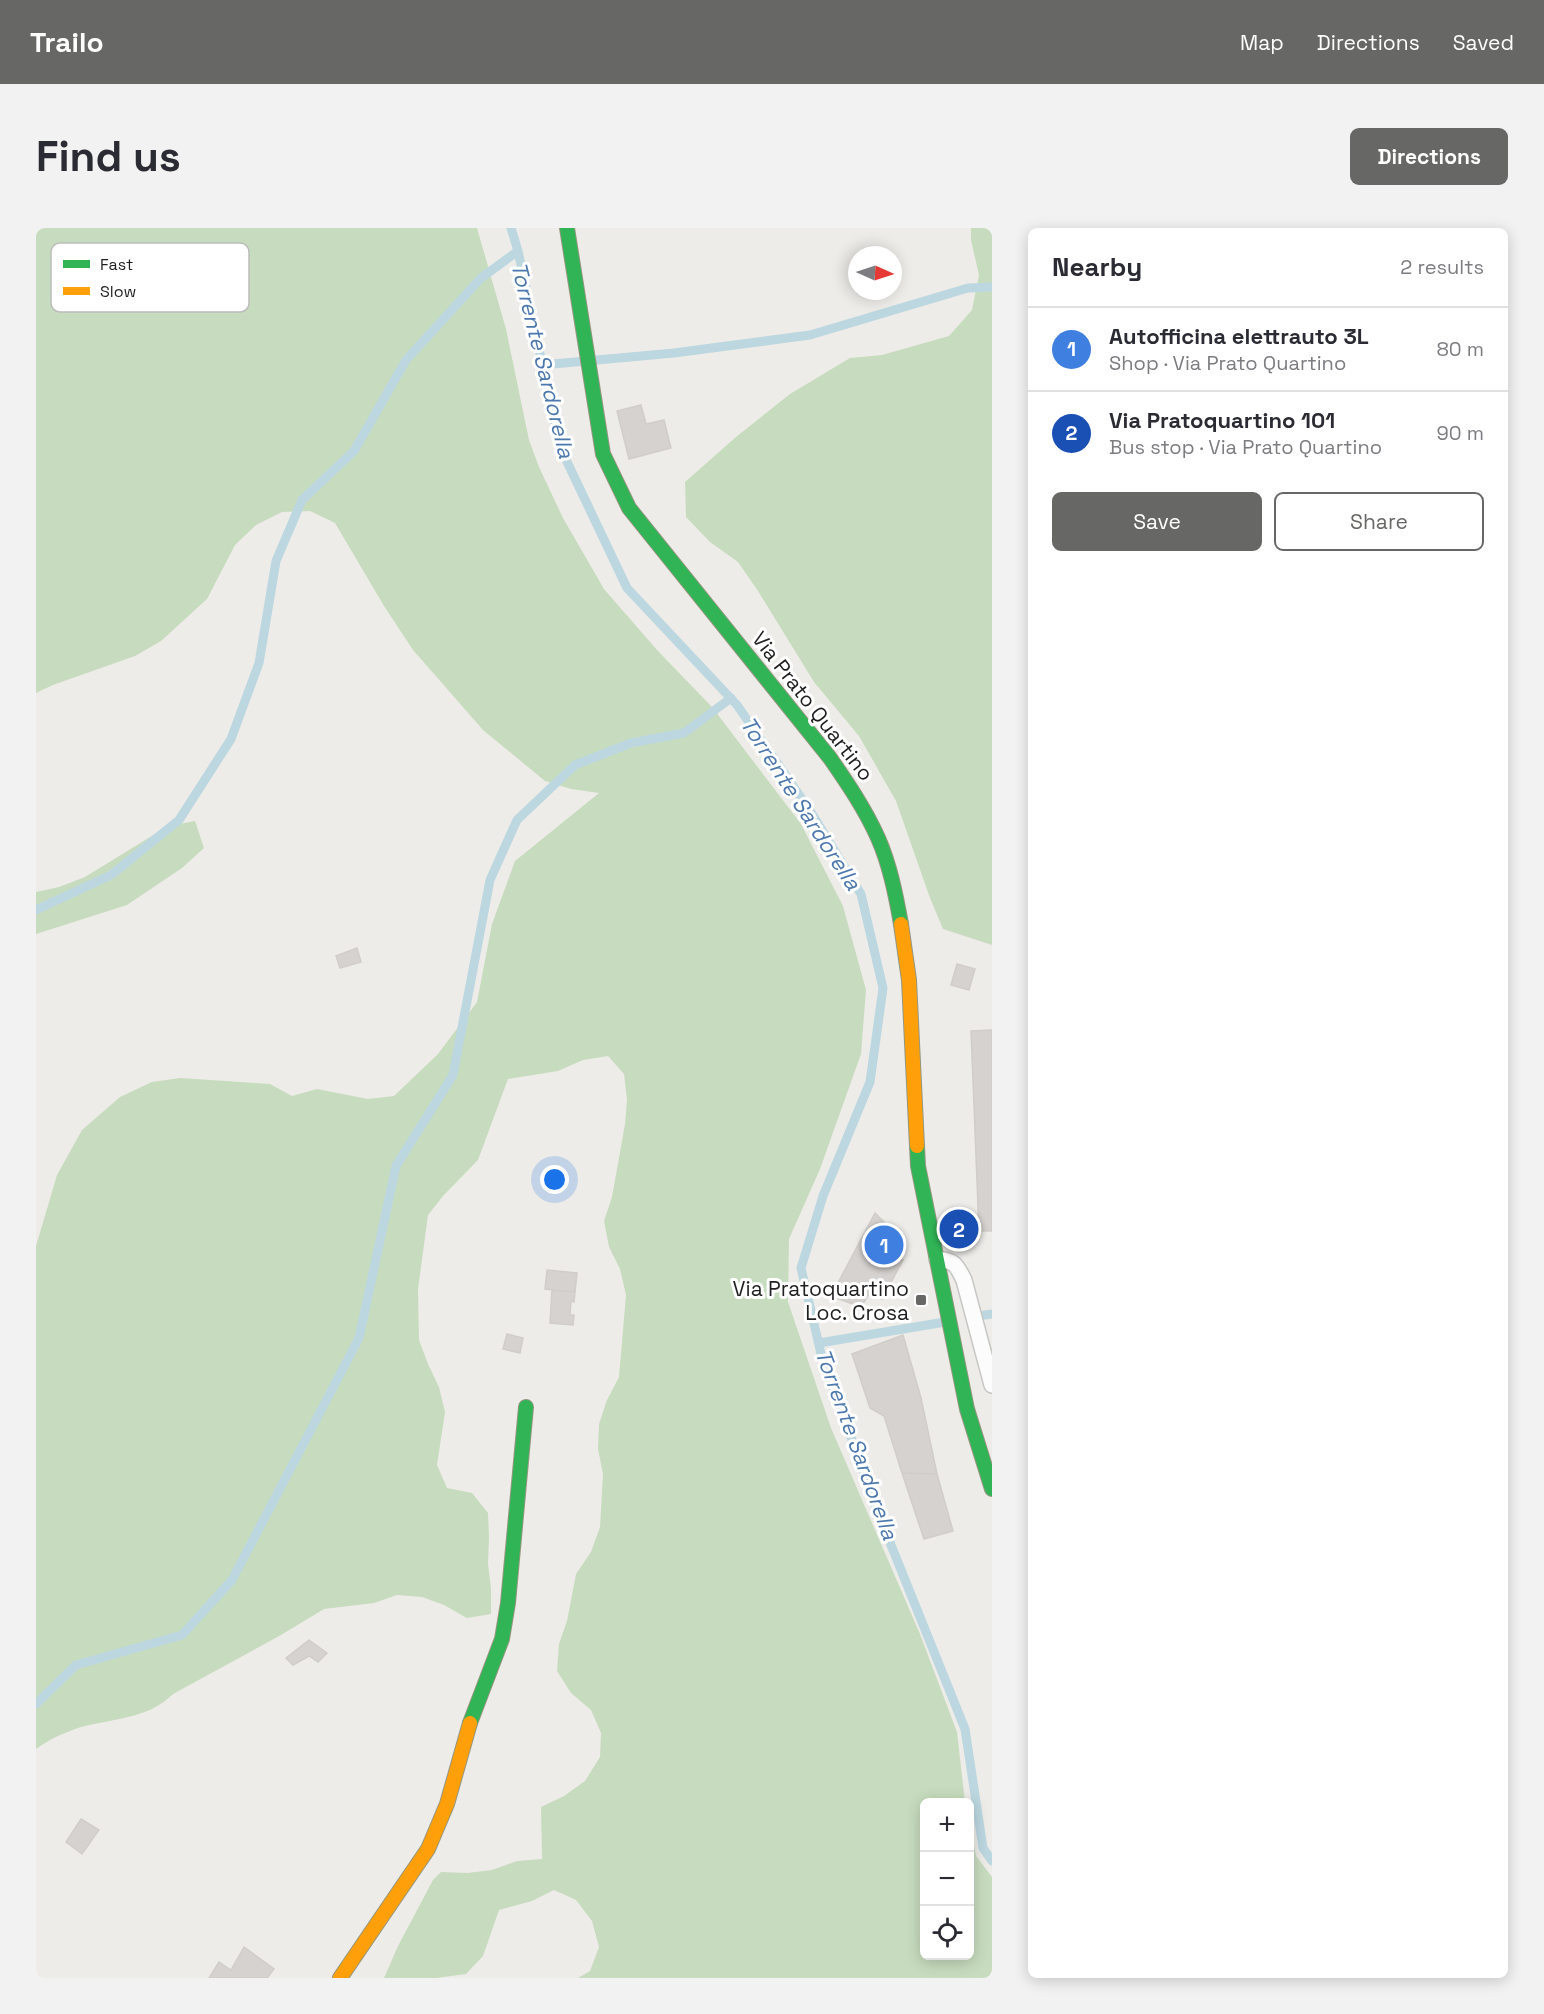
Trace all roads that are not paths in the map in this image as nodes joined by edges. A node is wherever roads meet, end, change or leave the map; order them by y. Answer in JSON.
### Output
{"nodes":[{"id":1,"x":567,"y":228,"type":"edge"},
{"id":2,"x":937,"y":1259,"type":"junction"},
{"id":3,"x":992,"y":1385,"type":"edge"},
{"id":4,"x":526,"y":1407,"type":"dead end"},
{"id":5,"x":992,"y":1489,"type":"edge"},
{"id":6,"x":340,"y":1978,"type":"edge"}],
"edges":[{"from":1,"to":2,"type":"main road","name":"Via Prato Quartino"},
{"from":2,"to":3,"type":"lane"},
{"from":2,"to":5,"type":"main road","name":"Via Prato Quartino"},
{"from":4,"to":6,"type":"main road"}]}
